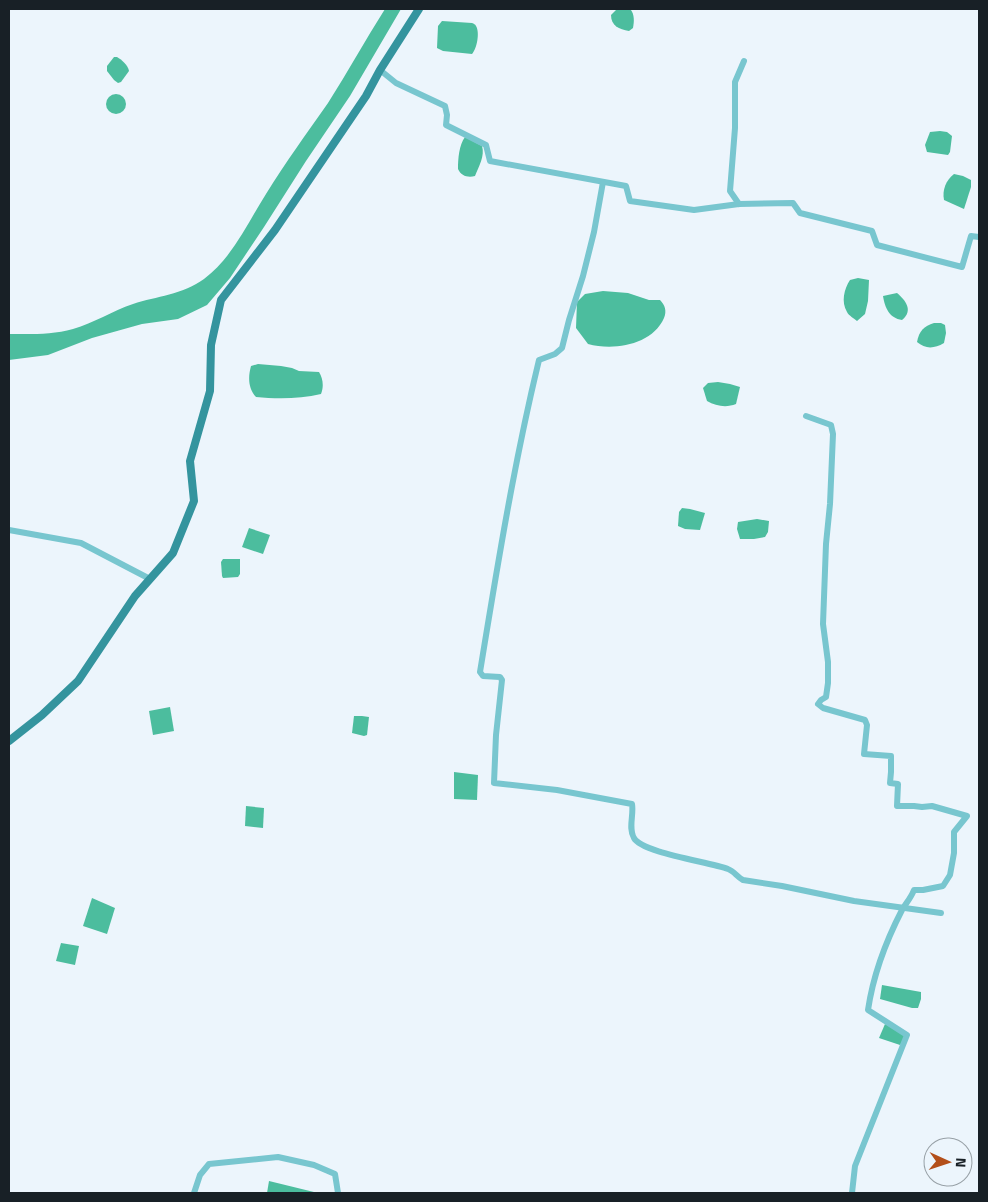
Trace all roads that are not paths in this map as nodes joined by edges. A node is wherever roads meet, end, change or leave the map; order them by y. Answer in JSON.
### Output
{"nodes":[{"id":1,"x":419,"y":9,"type":"edge"},
{"id":2,"x":744,"y":61,"type":"dead end"},
{"id":3,"x":380,"y":70,"type":"junction"},
{"id":4,"x":603,"y":182,"type":"junction"},
{"id":5,"x":739,"y":204,"type":"junction"},
{"id":6,"x":979,"y":237,"type":"edge"},
{"id":7,"x":806,"y":416,"type":"dead end"},
{"id":8,"x":9,"y":530,"type":"edge"},
{"id":9,"x":150,"y":579,"type":"junction"},
{"id":10,"x":9,"y":741,"type":"edge"},
{"id":11,"x":903,"y":908,"type":"junction"},
{"id":12,"x":941,"y":913,"type":"dead end"},
{"id":13,"x":194,"y":1193,"type":"edge"},
{"id":14,"x":338,"y":1193,"type":"edge"},
{"id":15,"x":852,"y":1193,"type":"edge"}],
"edges":[{"from":1,"to":3,"type":"main road"},
{"from":2,"to":5,"type":"street"},
{"from":3,"to":4,"type":"street"},
{"from":3,"to":9,"type":"main road"},
{"from":4,"to":5,"type":"street"},
{"from":4,"to":11,"type":"street"},
{"from":5,"to":6,"type":"street"},
{"from":7,"to":11,"type":"street"},
{"from":8,"to":9,"type":"street"},
{"from":9,"to":10,"type":"main road"},
{"from":11,"to":12,"type":"street"},
{"from":11,"to":15,"type":"street"},
{"from":13,"to":14,"type":"street"}]}
